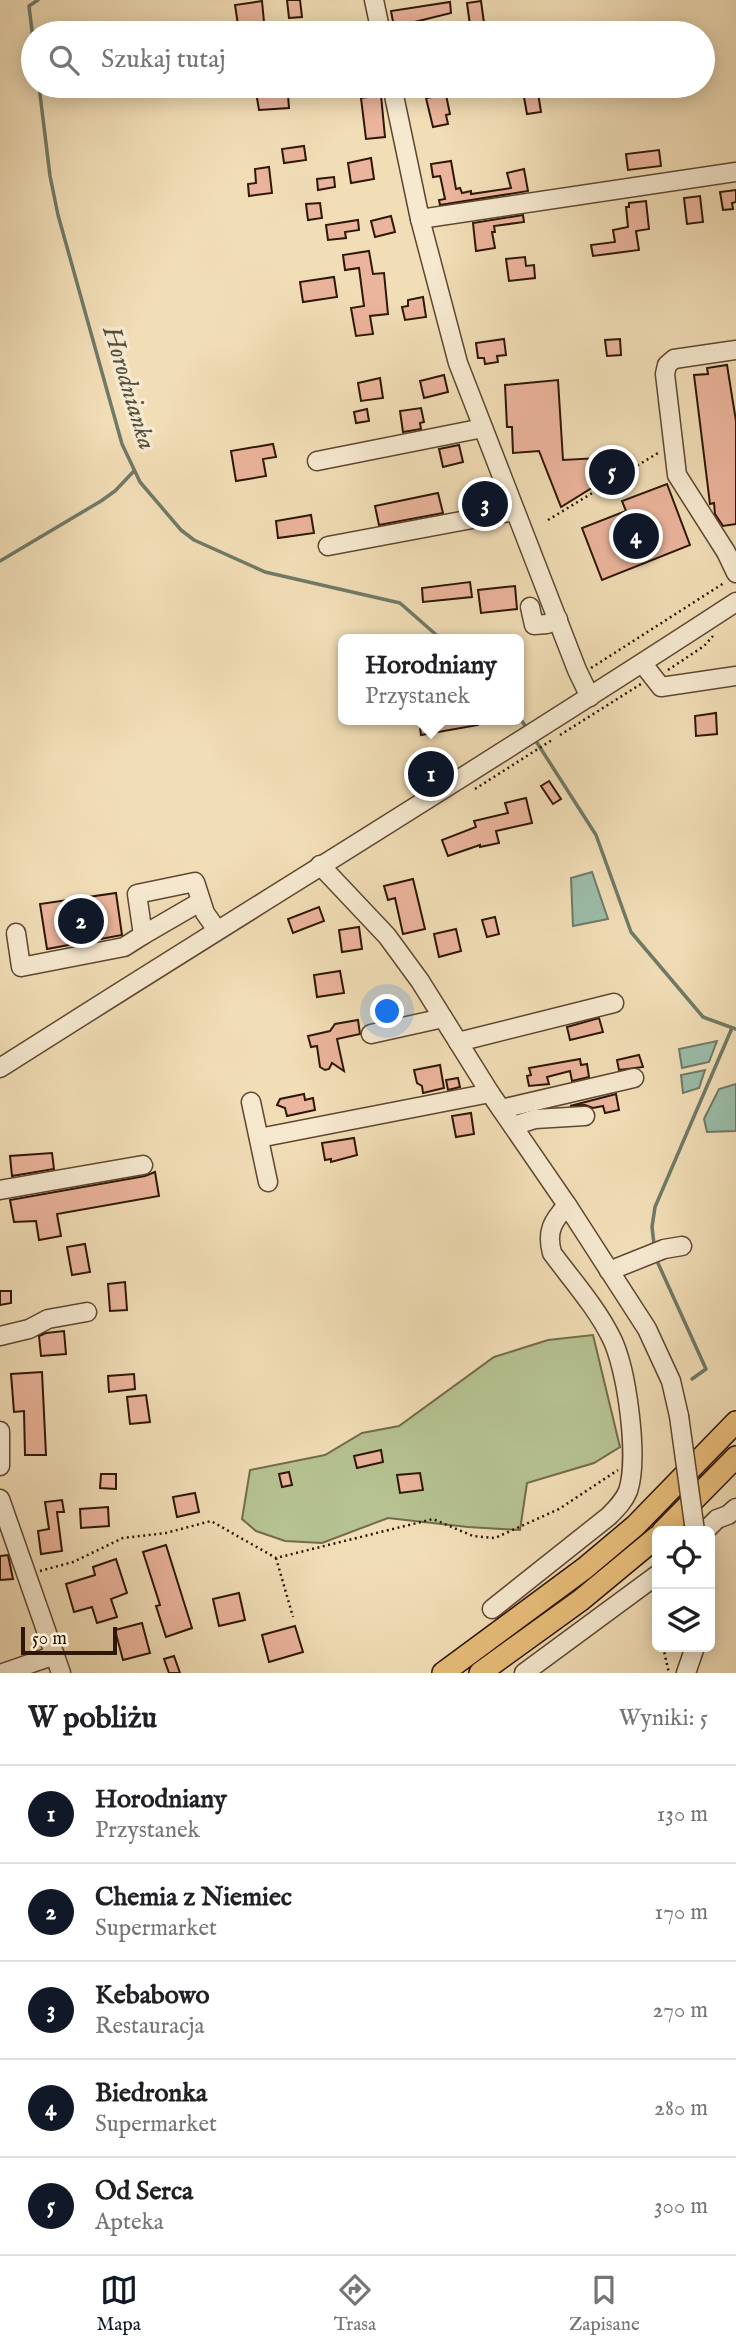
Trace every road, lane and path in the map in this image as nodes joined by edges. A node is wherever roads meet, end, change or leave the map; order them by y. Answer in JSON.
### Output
{"nodes":[{"id":1,"x":374,"y":0,"type":"edge"},
{"id":2,"x":378,"y":21,"type":"edge"},
{"id":3,"x":395,"y":98,"type":"edge"},
{"id":4,"x":736,"y":172,"type":"edge"},
{"id":5,"x":420,"y":219,"type":"junction"},
{"id":6,"x":736,"y":350,"type":"edge"},
{"id":7,"x":483,"y":428,"type":"junction"},
{"id":8,"x":674,"y":451,"type":"junction"},
{"id":9,"x":317,"y":461,"type":"dead end"},
{"id":10,"x":515,"y":511,"type":"junction"},
{"id":11,"x":548,"y":520,"type":"dead end"},
{"id":12,"x":328,"y":546,"type":"dead end"},
{"id":13,"x":731,"y":548,"type":"edge"},
{"id":14,"x":730,"y":578,"type":"edge"},
{"id":15,"x":736,"y":602,"type":"edge"},
{"id":16,"x":530,"y":607,"type":"dead end"},
{"id":17,"x":558,"y":619,"type":"junction"},
{"id":18,"x":643,"y":664,"type":"junction"},
{"id":19,"x":579,"y":676,"type":"junction"},
{"id":20,"x":736,"y":676,"type":"edge"},
{"id":21,"x":590,"y":697,"type":"junction"},
{"id":22,"x":551,"y":732,"type":"junction"},
{"id":23,"x":518,"y":753,"type":"junction"},
{"id":24,"x":320,"y":865,"type":"junction"},
{"id":25,"x":200,"y":902,"type":"junction"},
{"id":26,"x":217,"y":930,"type":"junction"},
{"id":27,"x":16,"y":933,"type":"dead end"},
{"id":28,"x":143,"y":935,"type":"junction"},
{"id":29,"x":614,"y":1003,"type":"dead end"},
{"id":30,"x":443,"y":1018,"type":"junction"},
{"id":31,"x":371,"y":1034,"type":"dead end"},
{"id":32,"x":458,"y":1042,"type":"junction"},
{"id":33,"x":0,"y":1068,"type":"edge"},
{"id":34,"x":634,"y":1078,"type":"dead end"},
{"id":35,"x":490,"y":1093,"type":"junction"},
{"id":36,"x":251,"y":1102,"type":"dead end"},
{"id":37,"x":502,"y":1109,"type":"junction"},
{"id":38,"x":585,"y":1116,"type":"dead end"},
{"id":39,"x":513,"y":1126,"type":"junction"},
{"id":40,"x":258,"y":1138,"type":"junction"},
{"id":41,"x":143,"y":1166,"type":"dead end"},
{"id":42,"x":268,"y":1182,"type":"dead end"},
{"id":43,"x":0,"y":1190,"type":"edge"},
{"id":44,"x":567,"y":1205,"type":"junction"},
{"id":45,"x":681,"y":1246,"type":"dead end"},
{"id":46,"x":609,"y":1271,"type":"junction"},
{"id":47,"x":87,"y":1312,"type":"dead end"},
{"id":48,"x":0,"y":1336,"type":"edge"},
{"id":49,"x":736,"y":1422,"type":"edge"},
{"id":50,"x":0,"y":1431,"type":"edge"},
{"id":51,"x":736,"y":1457,"type":"edge"},
{"id":52,"x":631,"y":1460,"type":"junction"},
{"id":53,"x":0,"y":1466,"type":"edge"},
{"id":54,"x":0,"y":1499,"type":"edge"},
{"id":55,"x":733,"y":1514,"type":"edge"},
{"id":56,"x":668,"y":1526,"type":"edge"},
{"id":57,"x":694,"y":1526,"type":"edge"},
{"id":58,"x":710,"y":1526,"type":"edge"},
{"id":59,"x":652,"y":1540,"type":"edge"},
{"id":60,"x":276,"y":1558,"type":"junction"},
{"id":61,"x":26,"y":1575,"type":"junction"},
{"id":62,"x":652,"y":1580,"type":"edge"},
{"id":63,"x":492,"y":1609,"type":"dead end"},
{"id":64,"x":293,"y":1617,"type":"dead end"},
{"id":65,"x":664,"y":1652,"type":"edge"},
{"id":66,"x":693,"y":1652,"type":"edge"},
{"id":67,"x":55,"y":1655,"type":"junction"},
{"id":68,"x":3,"y":1673,"type":"edge"},
{"id":69,"x":61,"y":1673,"type":"edge"},
{"id":70,"x":443,"y":1673,"type":"edge"},
{"id":71,"x":480,"y":1673,"type":"edge"},
{"id":72,"x":524,"y":1673,"type":"edge"},
{"id":73,"x":669,"y":1673,"type":"edge"},
{"id":74,"x":686,"y":1673,"type":"edge"}],
"edges":[{"from":1,"to":2,"type":"street"},
{"from":3,"to":5,"type":"street"},
{"from":4,"to":5,"type":"street"},
{"from":5,"to":7,"type":"street"},
{"from":6,"to":8,"type":"street"},
{"from":7,"to":9,"type":"street"},
{"from":7,"to":10,"type":"street"},
{"from":8,"to":11,"type":"path"},
{"from":8,"to":13,"type":"street"},
{"from":10,"to":12,"type":"street"},
{"from":10,"to":17,"type":"street"},
{"from":13,"to":14,"type":"street"},
{"from":14,"to":19,"type":"path"},
{"from":15,"to":18,"type":"street"},
{"from":16,"to":17,"type":"street"},
{"from":17,"to":19,"type":"street"},
{"from":18,"to":20,"type":"street"},
{"from":18,"to":21,"type":"street"},
{"from":19,"to":21,"type":"street"},
{"from":21,"to":22,"type":"street"},
{"from":22,"to":23,"type":"street"},
{"from":22,"to":23,"type":"path"},
{"from":23,"to":24,"type":"street"},
{"from":24,"to":26,"type":"street"},
{"from":24,"to":30,"type":"street"},
{"from":25,"to":26,"type":"street"},
{"from":25,"to":28,"type":"street"},
{"from":25,"to":28,"type":"street"},
{"from":26,"to":33,"type":"street"},
{"from":27,"to":28,"type":"street"},
{"from":29,"to":32,"type":"street"},
{"from":30,"to":31,"type":"street"},
{"from":30,"to":32,"type":"street"},
{"from":32,"to":35,"type":"street"},
{"from":34,"to":37,"type":"street"},
{"from":35,"to":37,"type":"street"},
{"from":35,"to":40,"type":"street"},
{"from":36,"to":40,"type":"street"},
{"from":37,"to":39,"type":"street"},
{"from":38,"to":39,"type":"street"},
{"from":39,"to":44,"type":"street"},
{"from":40,"to":42,"type":"street"},
{"from":41,"to":43,"type":"street"},
{"from":44,"to":46,"type":"street"},
{"from":44,"to":52,"type":"street"},
{"from":45,"to":46,"type":"street"},
{"from":46,"to":57,"type":"street","bridge":true},
{"from":47,"to":48,"type":"street"},
{"from":49,"to":70,"type":"main road"},
{"from":50,"to":53,"type":"street"},
{"from":51,"to":56,"type":"main road"},
{"from":52,"to":60,"type":"path"},
{"from":52,"to":63,"type":"street"},
{"from":54,"to":61,"type":"street"},
{"from":55,"to":58,"type":"street"},
{"from":59,"to":71,"type":"main road"},
{"from":60,"to":61,"type":"path"},
{"from":60,"to":64,"type":"path"},
{"from":61,"to":67,"type":"street"},
{"from":62,"to":72,"type":"street"},
{"from":65,"to":73,"type":"path"},
{"from":66,"to":74,"type":"street"},
{"from":67,"to":68,"type":"street"},
{"from":67,"to":69,"type":"street"}]}
